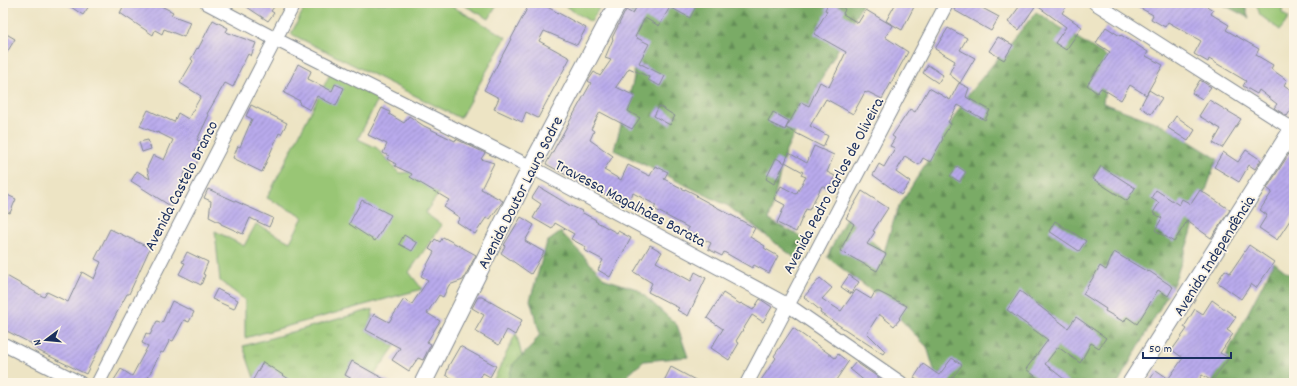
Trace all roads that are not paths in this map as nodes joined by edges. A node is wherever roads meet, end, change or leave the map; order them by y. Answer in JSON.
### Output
{"nodes":[{"id":1,"x":207,"y":3,"type":"edge"},
{"id":2,"x":294,"y":3,"type":"edge"},
{"id":3,"x":618,"y":3,"type":"edge"},
{"id":4,"x":948,"y":3,"type":"edge"},
{"id":5,"x":1095,"y":3,"type":"edge"},
{"id":6,"x":275,"y":39,"type":"junction"},
{"id":7,"x":1294,"y":129,"type":"edge"},
{"id":8,"x":531,"y":167,"type":"junction"},
{"id":9,"x":788,"y":305,"type":"junction"},
{"id":10,"x":3,"y":344,"type":"edge"},
{"id":11,"x":80,"y":383,"type":"edge"},
{"id":12,"x":98,"y":383,"type":"edge"},
{"id":13,"x":424,"y":383,"type":"edge"},
{"id":14,"x":748,"y":383,"type":"edge"},
{"id":15,"x":901,"y":383,"type":"edge"},
{"id":16,"x":1131,"y":383,"type":"edge"}],
"edges":[{"from":1,"to":6,"type":"street","name":"Travessa Magalhães Barata"},
{"from":2,"to":6,"type":"street","name":"Avenida Castelo Branco"},
{"from":3,"to":8,"type":"street","name":"Avenida Doutor Lauro Sodre"},
{"from":4,"to":9,"type":"street","name":"Avenida Pedro Carlos de Oliveira"},
{"from":5,"to":7,"type":"street"},
{"from":6,"to":8,"type":"street","name":"Travessa Magalhães Barata"},
{"from":6,"to":12,"type":"street","name":"Avenida Castelo Branco"},
{"from":7,"to":16,"type":"street","name":"Avenida Independência"},
{"from":8,"to":9,"type":"street","name":"Travessa Magalhães Barata"},
{"from":8,"to":13,"type":"street","name":"Avenida Doutor Lauro Sodre"},
{"from":9,"to":14,"type":"street","name":"Avenida Pedro Carlos de Oliveira"},
{"from":9,"to":15,"type":"street","name":"Travessa Magalhães Barata"},
{"from":10,"to":11,"type":"street"}]}
